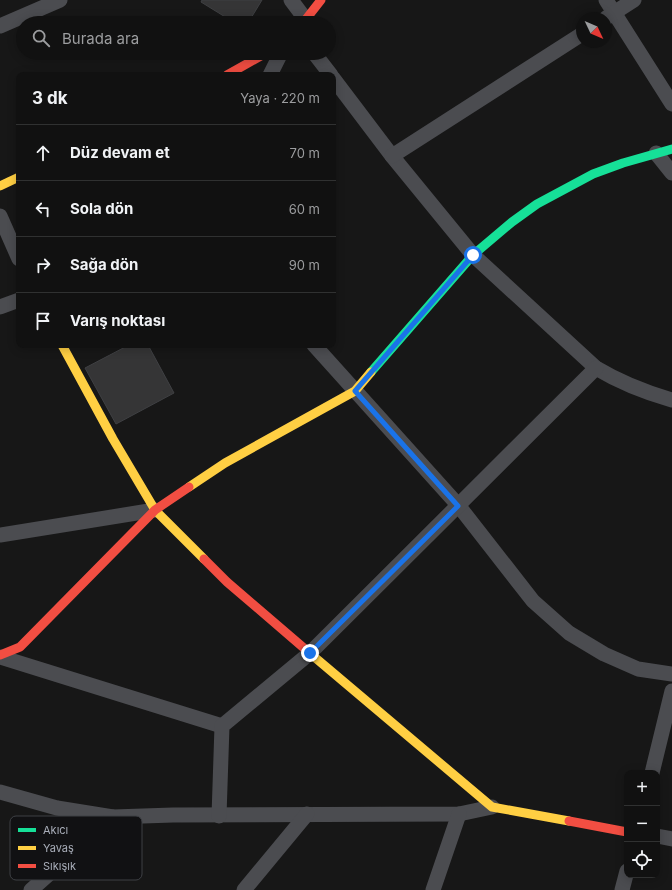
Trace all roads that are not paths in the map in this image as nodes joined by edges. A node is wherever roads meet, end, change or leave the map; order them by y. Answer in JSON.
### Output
{"nodes":[{"id":1,"x":60,"y":0,"type":"edge"},
{"id":2,"x":291,"y":0,"type":"edge"},
{"id":3,"x":321,"y":0,"type":"edge"},
{"id":4,"x":606,"y":0,"type":"edge"},
{"id":5,"x":634,"y":0,"type":"edge"},
{"id":6,"x":609,"y":12,"type":"edge"},
{"id":7,"x":612,"y":15,"type":"edge"},
{"id":8,"x":23,"y":16,"type":"edge"},
{"id":9,"x":302,"y":16,"type":"edge"},
{"id":10,"x":309,"y":16,"type":"edge"},
{"id":11,"x":16,"y":19,"type":"edge"},
{"id":12,"x":612,"y":19,"type":"edge"},
{"id":13,"x":0,"y":26,"type":"edge"},
{"id":14,"x":576,"y":38,"type":"edge"},
{"id":15,"x":253,"y":60,"type":"edge"},
{"id":16,"x":278,"y":60,"type":"edge"},
{"id":17,"x":319,"y":60,"type":"edge"},
{"id":18,"x":231,"y":72,"type":"edge"},
{"id":19,"x":272,"y":72,"type":"edge"},
{"id":20,"x":329,"y":72,"type":"edge"},
{"id":21,"x":336,"y":82,"type":"edge"},
{"id":22,"x":672,"y":104,"type":"edge"},
{"id":23,"x":672,"y":149,"type":"edge"},
{"id":24,"x":656,"y":153,"type":"junction"},
{"id":25,"x":392,"y":156,"type":"junction"},
{"id":26,"x":672,"y":173,"type":"edge"},
{"id":27,"x":16,"y":178,"type":"edge"},
{"id":28,"x":0,"y":186,"type":"edge"},
{"id":29,"x":0,"y":216,"type":"edge"},
{"id":30,"x":16,"y":252,"type":"edge"},
{"id":31,"x":473,"y":255,"type":"junction"},
{"id":32,"x":16,"y":301,"type":"edge"},
{"id":33,"x":0,"y":307,"type":"edge"},
{"id":34,"x":64,"y":348,"type":"edge"},
{"id":35,"x":317,"y":348,"type":"edge"},
{"id":36,"x":596,"y":368,"type":"junction"},
{"id":37,"x":355,"y":391,"type":"junction"},
{"id":38,"x":672,"y":400,"type":"edge"},
{"id":39,"x":458,"y":506,"type":"junction"},
{"id":40,"x":155,"y":510,"type":"junction"},
{"id":41,"x":0,"y":535,"type":"edge"},
{"id":42,"x":310,"y":653,"type":"junction"},
{"id":43,"x":0,"y":656,"type":"edge"},
{"id":44,"x":672,"y":674,"type":"edge"},
{"id":45,"x":672,"y":691,"type":"edge"},
{"id":46,"x":222,"y":726,"type":"junction"},
{"id":47,"x":653,"y":770,"type":"edge"},
{"id":48,"x":0,"y":792,"type":"edge"},
{"id":49,"x":492,"y":807,"type":"junction"},
{"id":50,"x":307,"y":814,"type":"junction"},
{"id":51,"x":459,"y":814,"type":"junction"},
{"id":52,"x":107,"y":816,"type":"edge"},
{"id":53,"x":219,"y":816,"type":"junction"},
{"id":54,"x":142,"y":817,"type":"edge"},
{"id":55,"x":624,"y":831,"type":"edge"},
{"id":56,"x":660,"y":837,"type":"edge"},
{"id":57,"x":672,"y":839,"type":"edge"},
{"id":58,"x":625,"y":878,"type":"edge"},
{"id":59,"x":42,"y":880,"type":"edge"},
{"id":60,"x":31,"y":890,"type":"edge"},
{"id":61,"x":244,"y":890,"type":"edge"},
{"id":62,"x":433,"y":890,"type":"edge"},
{"id":63,"x":622,"y":890,"type":"edge"}],
"edges":[{"from":1,"to":8,"type":"street"},
{"from":2,"to":9,"type":"street"},
{"from":3,"to":10,"type":"street"},
{"from":4,"to":6,"type":"street"},
{"from":5,"to":7,"type":"street"},
{"from":11,"to":13,"type":"street"},
{"from":12,"to":22,"type":"street"},
{"from":14,"to":25,"type":"street"},
{"from":15,"to":18,"type":"street"},
{"from":16,"to":19,"type":"street"},
{"from":17,"to":20,"type":"street"},
{"from":21,"to":25,"type":"street"},
{"from":23,"to":24,"type":"street"},
{"from":24,"to":26,"type":"street"},
{"from":24,"to":31,"type":"street"},
{"from":25,"to":31,"type":"street"},
{"from":27,"to":28,"type":"street"},
{"from":29,"to":30,"type":"street"},
{"from":31,"to":36,"type":"street"},
{"from":31,"to":37,"type":"street"},
{"from":32,"to":33,"type":"street"},
{"from":34,"to":40,"type":"street"},
{"from":35,"to":37,"type":"street"},
{"from":36,"to":38,"type":"street"},
{"from":36,"to":39,"type":"street"},
{"from":37,"to":39,"type":"street"},
{"from":37,"to":40,"type":"street"},
{"from":39,"to":42,"type":"street"},
{"from":39,"to":44,"type":"street"},
{"from":40,"to":41,"type":"street"},
{"from":40,"to":42,"type":"street"},
{"from":40,"to":43,"type":"street"},
{"from":42,"to":46,"type":"street"},
{"from":42,"to":49,"type":"street"},
{"from":43,"to":46,"type":"street"},
{"from":45,"to":47,"type":"street"},
{"from":46,"to":53,"type":"street"},
{"from":48,"to":52,"type":"street"},
{"from":49,"to":51,"type":"street"},
{"from":49,"to":55,"type":"street"},
{"from":50,"to":51,"type":"street"},
{"from":50,"to":53,"type":"street"},
{"from":50,"to":61,"type":"street"},
{"from":51,"to":62,"type":"street"},
{"from":53,"to":54,"type":"street"},
{"from":56,"to":57,"type":"street"},
{"from":58,"to":63,"type":"street"},
{"from":59,"to":60,"type":"street"}]}
